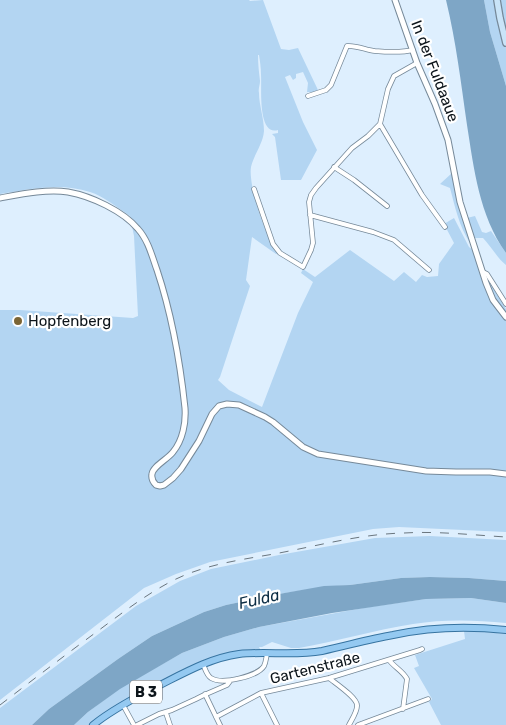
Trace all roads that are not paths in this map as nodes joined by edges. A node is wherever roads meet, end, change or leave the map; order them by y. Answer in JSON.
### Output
{"nodes":[{"id":1,"x":396,"y":0,"type":"edge"},
{"id":2,"x":498,"y":0,"type":"edge"},
{"id":3,"x":506,"y":43,"type":"edge"},
{"id":4,"x":413,"y":50,"type":"junction"},
{"id":5,"x":417,"y":64,"type":"junction"},
{"id":6,"x":308,"y":96,"type":"dead end"},
{"id":7,"x":380,"y":124,"type":"junction"},
{"id":8,"x":334,"y":167,"type":"junction"},
{"id":9,"x":254,"y":190,"type":"dead end"},
{"id":10,"x":0,"y":198,"type":"edge"},
{"id":11,"x":387,"y":206,"type":"dead end"},
{"id":12,"x":310,"y":215,"type":"junction"},
{"id":13,"x":445,"y":227,"type":"dead end"},
{"id":14,"x":430,"y":270,"type":"dead end"},
{"id":15,"x":483,"y":272,"type":"junction"},
{"id":16,"x":506,"y":304,"type":"edge"},
{"id":17,"x":506,"y":317,"type":"edge"},
{"id":18,"x":506,"y":474,"type":"edge"},
{"id":19,"x":506,"y":630,"type":"edge"},
{"id":20,"x":422,"y":649,"type":"dead end"},
{"id":21,"x":267,"y":654,"type":"junction"},
{"id":22,"x":390,"y":660,"type":"junction"},
{"id":23,"x":203,"y":664,"type":"junction"},
{"id":24,"x":329,"y":678,"type":"junction"},
{"id":25,"x":230,"y":681,"type":"junction"},
{"id":26,"x":261,"y":693,"type":"junction"},
{"id":27,"x":205,"y":694,"type":"junction"},
{"id":28,"x":428,"y":699,"type":"dead end"},
{"id":29,"x":123,"y":704,"type":"junction"},
{"id":30,"x":403,"y":709,"type":"junction"},
{"id":31,"x":166,"y":712,"type":"junction"},
{"id":32,"x":216,"y":717,"type":"junction"},
{"id":33,"x":93,"y":725,"type":"edge"},
{"id":34,"x":135,"y":725,"type":"edge"},
{"id":35,"x":170,"y":725,"type":"edge"},
{"id":36,"x":220,"y":725,"type":"edge"},
{"id":37,"x":277,"y":725,"type":"edge"},
{"id":38,"x":349,"y":725,"type":"edge"},
{"id":39,"x":358,"y":725,"type":"edge"}],
"edges":[{"from":1,"to":4,"type":"street","name":"In der Fuldaaue"},
{"from":2,"to":3,"type":"main road"},
{"from":4,"to":5,"type":"street","name":"In der Fuldaaue"},
{"from":4,"to":6,"type":"street"},
{"from":5,"to":7,"type":"street"},
{"from":5,"to":15,"type":"street","name":"In der Fuldaaue"},
{"from":7,"to":8,"type":"street"},
{"from":7,"to":13,"type":"street"},
{"from":8,"to":11,"type":"street"},
{"from":8,"to":12,"type":"street"},
{"from":9,"to":12,"type":"street"},
{"from":10,"to":18,"type":"street"},
{"from":12,"to":14,"type":"street"},
{"from":15,"to":16,"type":"street"},
{"from":15,"to":17,"type":"street","name":"In der Fuldaaue"},
{"from":19,"to":21,"type":"main road","number":"B 3"},
{"from":20,"to":22,"type":"street","name":"Gartenstraße"},
{"from":21,"to":23,"type":"main road","number":"B 3"},
{"from":21,"to":25,"type":"street"},
{"from":22,"to":24,"type":"street","name":"Gartenstraße"},
{"from":22,"to":30,"type":"street"},
{"from":23,"to":25,"type":"street"},
{"from":23,"to":29,"type":"main road","number":"B 3"},
{"from":24,"to":26,"type":"street","name":"Gartenstraße"},
{"from":24,"to":38,"type":"street"},
{"from":25,"to":27,"type":"street"},
{"from":26,"to":32,"type":"street","name":"Gartenstraße"},
{"from":26,"to":37,"type":"street"},
{"from":27,"to":31,"type":"street"},
{"from":27,"to":32,"type":"street"},
{"from":28,"to":30,"type":"street"},
{"from":29,"to":33,"type":"main road","number":"B 3"},
{"from":29,"to":34,"type":"street"},
{"from":30,"to":39,"type":"street"},
{"from":31,"to":34,"type":"street"},
{"from":31,"to":35,"type":"street"},
{"from":32,"to":36,"type":"street"}]}
